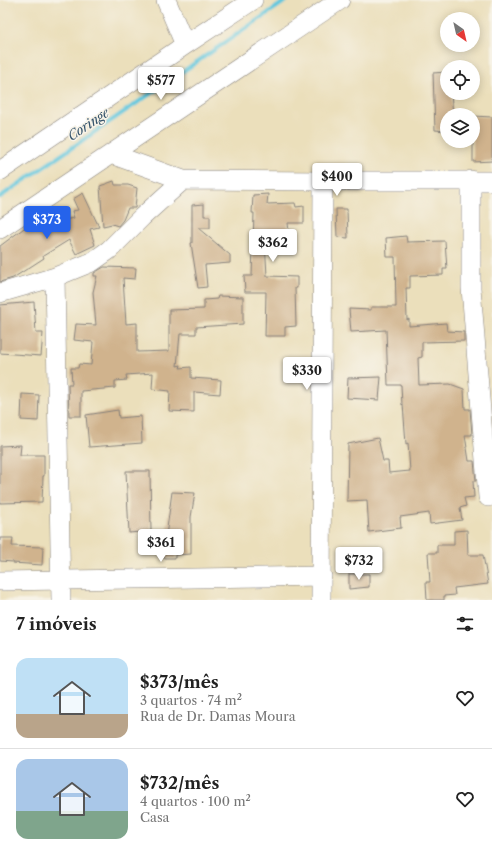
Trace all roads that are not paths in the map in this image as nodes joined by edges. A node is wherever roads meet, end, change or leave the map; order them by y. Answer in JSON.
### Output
{"nodes":[{"id":1,"x":166,"y":0,"type":"edge"},
{"id":2,"x":253,"y":0,"type":"edge"},
{"id":3,"x":340,"y":0,"type":"edge"},
{"id":4,"x":185,"y":45,"type":"junction"},
{"id":5,"x":111,"y":154,"type":"junction"},
{"id":6,"x":0,"y":171,"type":"edge"},
{"id":7,"x":183,"y":180,"type":"junction"},
{"id":8,"x":471,"y":180,"type":"junction"},
{"id":9,"x":492,"y":181,"type":"edge"},
{"id":10,"x":323,"y":182,"type":"junction"},
{"id":11,"x":0,"y":229,"type":"edge"},
{"id":12,"x":55,"y":277,"type":"junction"},
{"id":13,"x":0,"y":293,"type":"edge"},
{"id":14,"x":488,"y":497,"type":"dead end"},
{"id":15,"x":322,"y":576,"type":"junction"},
{"id":16,"x":60,"y":580,"type":"junction"},
{"id":17,"x":0,"y":581,"type":"edge"},
{"id":18,"x":61,"y":600,"type":"edge"},
{"id":19,"x":321,"y":600,"type":"edge"}],
"edges":[{"from":1,"to":4,"type":"street"},
{"from":2,"to":4,"type":"street"},
{"from":3,"to":5,"type":"street"},
{"from":4,"to":6,"type":"street"},
{"from":5,"to":7,"type":"street"},
{"from":5,"to":11,"type":"street"},
{"from":7,"to":10,"type":"street"},
{"from":7,"to":12,"type":"street"},
{"from":8,"to":9,"type":"street"},
{"from":8,"to":10,"type":"street"},
{"from":8,"to":14,"type":"street"},
{"from":10,"to":15,"type":"street"},
{"from":12,"to":13,"type":"street"},
{"from":12,"to":16,"type":"street"},
{"from":15,"to":16,"type":"street"},
{"from":15,"to":19,"type":"street"},
{"from":16,"to":17,"type":"street"},
{"from":16,"to":18,"type":"street"}]}
